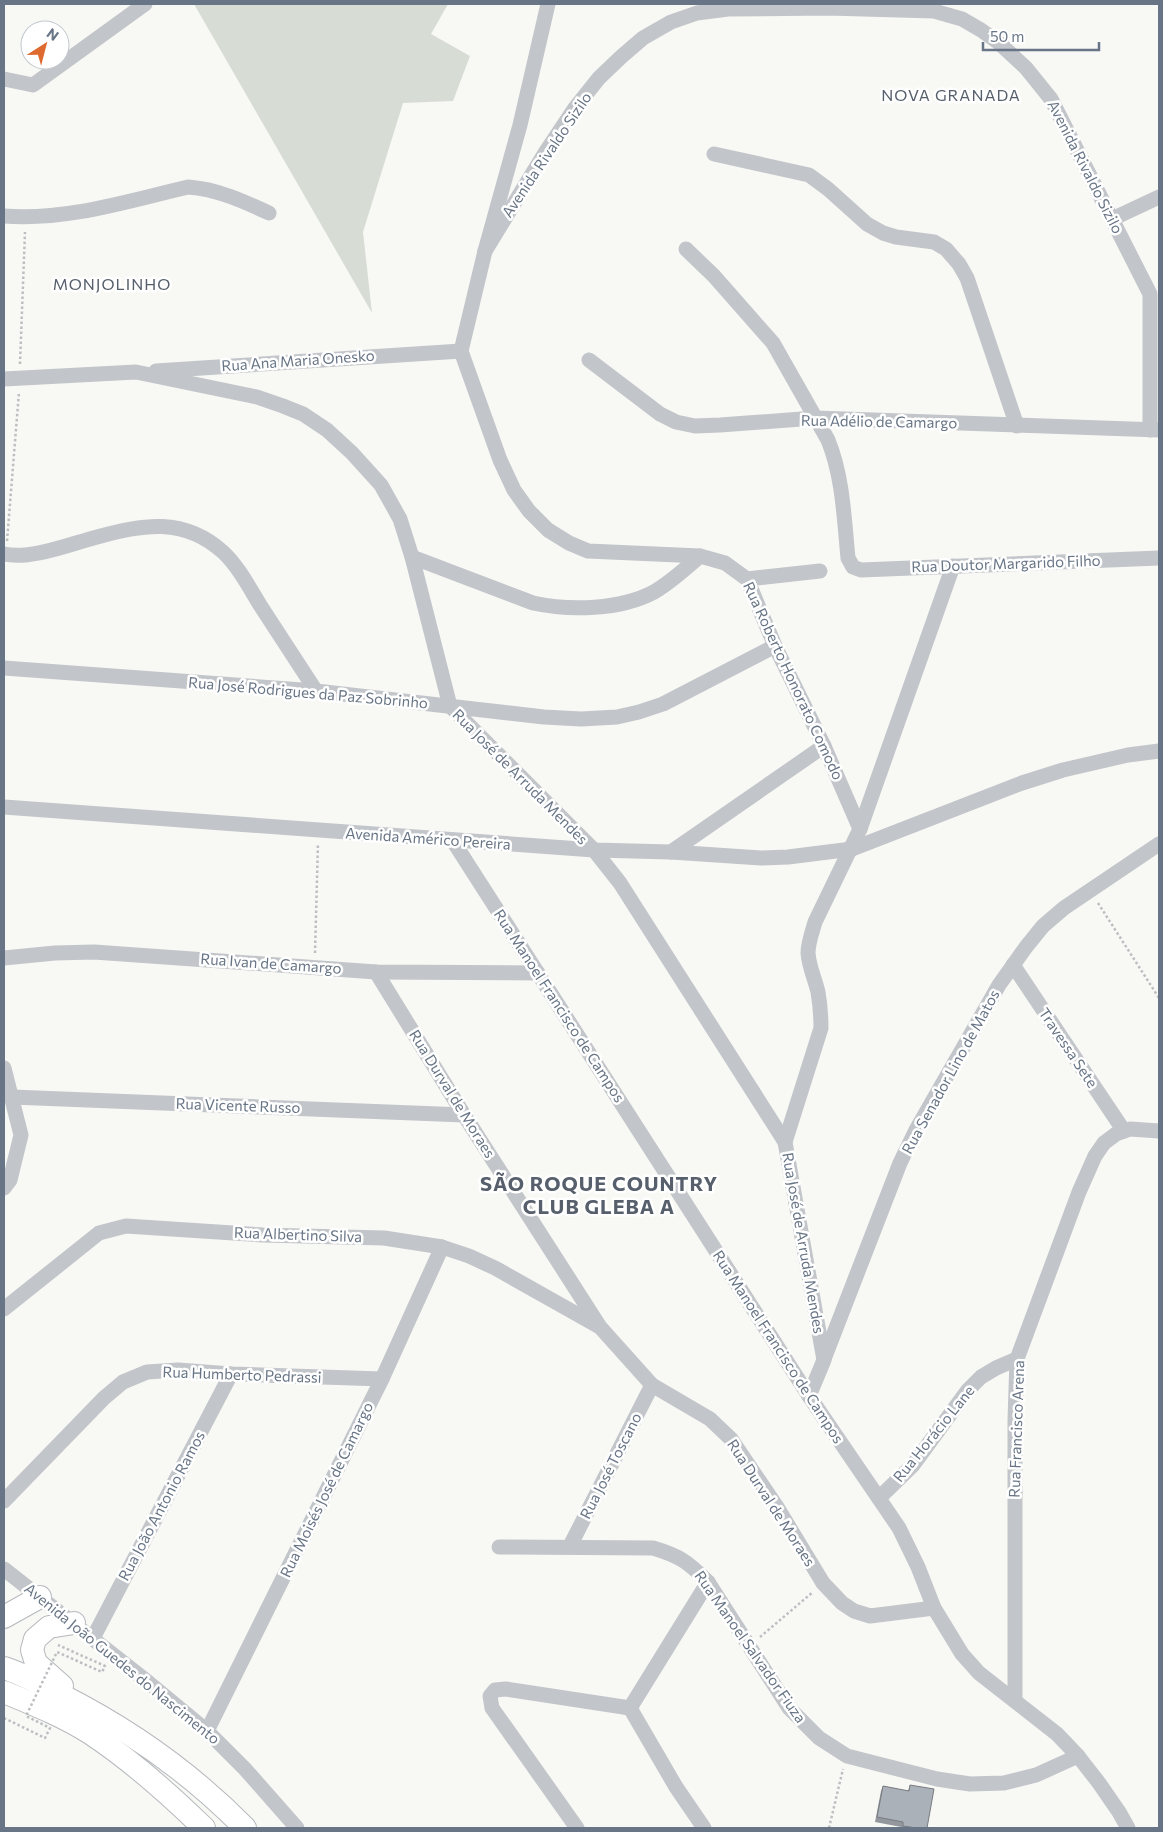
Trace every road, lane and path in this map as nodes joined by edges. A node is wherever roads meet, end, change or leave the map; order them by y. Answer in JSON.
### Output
{"nodes":[{"id":1,"x":145,"y":4,"type":"edge"},
{"id":2,"x":548,"y":4,"type":"edge"},
{"id":3,"x":4,"y":79,"type":"edge"},
{"id":4,"x":714,"y":154,"type":"dead end"},
{"id":5,"x":1159,"y":197,"type":"edge"},
{"id":6,"x":269,"y":213,"type":"dead end"},
{"id":7,"x":4,"y":216,"type":"edge"},
{"id":8,"x":1112,"y":219,"type":"junction"},
{"id":9,"x":686,"y":249,"type":"dead end"},
{"id":10,"x":485,"y":251,"type":"junction"},
{"id":11,"x":1154,"y":295,"type":"edge"},
{"id":12,"x":461,"y":351,"type":"junction"},
{"id":13,"x":589,"y":360,"type":"dead end"},
{"id":14,"x":136,"y":372,"type":"junction"},
{"id":15,"x":4,"y":379,"type":"edge"},
{"id":16,"x":815,"y":418,"type":"junction"},
{"id":17,"x":1017,"y":426,"type":"junction"},
{"id":18,"x":1154,"y":430,"type":"edge"},
{"id":19,"x":4,"y":554,"type":"edge"},
{"id":20,"x":700,"y":556,"type":"junction"},
{"id":21,"x":412,"y":557,"type":"junction"},
{"id":22,"x":1159,"y":558,"type":"edge"},
{"id":23,"x":953,"y":566,"type":"junction"},
{"id":24,"x":820,"y":571,"type":"dead end"},
{"id":25,"x":747,"y":579,"type":"junction"},
{"id":26,"x":775,"y":646,"type":"junction"},
{"id":27,"x":4,"y":668,"type":"edge"},
{"id":28,"x":316,"y":691,"type":"junction"},
{"id":29,"x":450,"y":706,"type":"junction"},
{"id":30,"x":824,"y":746,"type":"junction"},
{"id":31,"x":1159,"y":751,"type":"edge"},
{"id":32,"x":4,"y":807,"type":"edge"},
{"id":33,"x":860,"y":829,"type":"junction"},
{"id":34,"x":318,"y":831,"type":"junction"},
{"id":35,"x":453,"y":841,"type":"junction"},
{"id":36,"x":1159,"y":844,"type":"edge"},
{"id":37,"x":852,"y":849,"type":"junction"},
{"id":38,"x":594,"y":850,"type":"junction"},
{"id":39,"x":671,"y":852,"type":"junction"},
{"id":40,"x":1090,"y":890,"type":"junction"},
{"id":41,"x":4,"y":958,"type":"edge"},
{"id":42,"x":1013,"y":965,"type":"junction"},
{"id":43,"x":315,"y":967,"type":"junction"},
{"id":44,"x":376,"y":972,"type":"junction"},
{"id":45,"x":538,"y":973,"type":"junction"},
{"id":46,"x":1159,"y":998,"type":"edge"},
{"id":47,"x":4,"y":1068,"type":"edge"},
{"id":48,"x":12,"y":1097,"type":"junction"},
{"id":49,"x":464,"y":1115,"type":"junction"},
{"id":50,"x":1124,"y":1131,"type":"junction"},
{"id":51,"x":1159,"y":1131,"type":"edge"},
{"id":52,"x":785,"y":1142,"type":"junction"},
{"id":53,"x":4,"y":1188,"type":"edge"},
{"id":54,"x":442,"y":1247,"type":"junction"},
{"id":55,"x":4,"y":1309,"type":"edge"},
{"id":56,"x":600,"y":1327,"type":"junction"},
{"id":57,"x":1018,"y":1359,"type":"junction"},
{"id":58,"x":824,"y":1360,"type":"junction"},
{"id":59,"x":231,"y":1374,"type":"junction"},
{"id":60,"x":382,"y":1380,"type":"junction"},
{"id":61,"x":652,"y":1385,"type":"junction"},
{"id":62,"x":809,"y":1396,"type":"junction"},
{"id":63,"x":879,"y":1498,"type":"junction"},
{"id":64,"x":4,"y":1501,"type":"edge"},
{"id":65,"x":570,"y":1546,"type":"junction"},
{"id":66,"x":499,"y":1547,"type":"dead end"},
{"id":67,"x":4,"y":1569,"type":"edge"},
{"id":68,"x":708,"y":1582,"type":"junction"},
{"id":69,"x":823,"y":1583,"type":"junction"},
{"id":70,"x":40,"y":1597,"type":"junction"},
{"id":71,"x":934,"y":1608,"type":"junction"},
{"id":72,"x":4,"y":1617,"type":"edge"},
{"id":73,"x":74,"y":1623,"type":"junction"},
{"id":74,"x":93,"y":1638,"type":"junction"},
{"id":75,"x":58,"y":1645,"type":"dead end"},
{"id":76,"x":750,"y":1647,"type":"junction"},
{"id":77,"x":4,"y":1668,"type":"edge"},
{"id":78,"x":4,"y":1692,"type":"edge"},
{"id":79,"x":1015,"y":1701,"type":"junction"},
{"id":80,"x":630,"y":1708,"type":"junction"},
{"id":81,"x":89,"y":1709,"type":"junction"},
{"id":82,"x":4,"y":1718,"type":"edge"},
{"id":83,"x":207,"y":1731,"type":"junction"},
{"id":84,"x":847,"y":1756,"type":"junction"},
{"id":85,"x":1078,"y":1756,"type":"junction"},
{"id":86,"x":573,"y":1826,"type":"edge"},
{"id":87,"x":204,"y":1828,"type":"edge"},
{"id":88,"x":245,"y":1828,"type":"edge"},
{"id":89,"x":297,"y":1828,"type":"edge"},
{"id":90,"x":704,"y":1828,"type":"edge"},
{"id":91,"x":829,"y":1828,"type":"edge"},
{"id":92,"x":1128,"y":1828,"type":"edge"}],
"edges":[{"from":1,"to":3,"type":"street"},
{"from":2,"to":10,"type":"street"},
{"from":4,"to":17,"type":"street"},
{"from":5,"to":8,"type":"street"},
{"from":6,"to":7,"type":"street"},
{"from":8,"to":10,"type":"street","name":"Avenida Rivaldo Sizilo"},
{"from":8,"to":11,"type":"street","name":"Avenida Rivaldo Sizilo"},
{"from":9,"to":16,"type":"street"},
{"from":10,"to":12,"type":"street"},
{"from":11,"to":18,"type":"street","name":"Avenida Rivaldo Sizilo"},
{"from":12,"to":14,"type":"street","name":"Rua Ana Maria Onesko"},
{"from":12,"to":20,"type":"street","name":"Rua Roberto Honorato Comodo"},
{"from":13,"to":16,"type":"street","name":"Rua Adélio de Camargo"},
{"from":14,"to":15,"type":"street","name":"Rua José de Arruda Mendes"},
{"from":14,"to":21,"type":"street","name":"Rua José de Arruda Mendes"},
{"from":16,"to":17,"type":"street","name":"Rua Adélio de Camargo"},
{"from":16,"to":23,"type":"street","name":"Rua Doutor Margarido Filho"},
{"from":17,"to":18,"type":"street","name":"Rua Adélio de Camargo"},
{"from":19,"to":28,"type":"street"},
{"from":20,"to":21,"type":"street"},
{"from":20,"to":25,"type":"street","name":"Rua Roberto Honorato Comodo"},
{"from":21,"to":29,"type":"street","name":"Rua José de Arruda Mendes"},
{"from":22,"to":23,"type":"street","name":"Rua Doutor Margarido Filho"},
{"from":23,"to":33,"type":"street"},
{"from":24,"to":25,"type":"street"},
{"from":25,"to":26,"type":"street","name":"Rua Roberto Honorato Comodo"},
{"from":26,"to":29,"type":"street","name":"Rua José Rodrigues da Paz Sobrinho"},
{"from":26,"to":30,"type":"street","name":"Rua Roberto Honorato Comodo"},
{"from":27,"to":28,"type":"street","name":"Rua José Rodrigues da Paz Sobrinho"},
{"from":28,"to":29,"type":"street","name":"Rua José Rodrigues da Paz Sobrinho"},
{"from":29,"to":38,"type":"street","name":"Rua José de Arruda Mendes"},
{"from":30,"to":33,"type":"street","name":"Rua Roberto Honorato Comodo"},
{"from":30,"to":39,"type":"street"},
{"from":31,"to":37,"type":"street","name":"Avenida Américo Pereira"},
{"from":32,"to":34,"type":"street","name":"Avenida Américo Pereira"},
{"from":33,"to":37,"type":"street"},
{"from":34,"to":35,"type":"street","name":"Avenida Américo Pereira"},
{"from":34,"to":43,"type":"path"},
{"from":35,"to":38,"type":"street","name":"Avenida Américo Pereira"},
{"from":35,"to":45,"type":"street","name":"Rua Manoel Francisco de Campos"},
{"from":36,"to":40,"type":"street","name":"Rua Senador Lino de Matos"},
{"from":37,"to":39,"type":"street","name":"Avenida Américo Pereira"},
{"from":37,"to":52,"type":"street"},
{"from":38,"to":39,"type":"street","name":"Avenida Américo Pereira"},
{"from":38,"to":52,"type":"street","name":"Rua José de Arruda Mendes"},
{"from":40,"to":42,"type":"street","name":"Rua Senador Lino de Matos"},
{"from":40,"to":46,"type":"path"},
{"from":41,"to":43,"type":"street","name":"Rua Ivan de Camargo"},
{"from":42,"to":50,"type":"street","name":"Travessa Sete"},
{"from":42,"to":58,"type":"street","name":"Rua Senador Lino de Matos"},
{"from":43,"to":44,"type":"street","name":"Rua Ivan de Camargo"},
{"from":44,"to":45,"type":"street","name":"Rua Ivan de Camargo"},
{"from":44,"to":49,"type":"street","name":"Rua Durval de Moraes"},
{"from":45,"to":62,"type":"street","name":"Rua Manoel Francisco de Campos"},
{"from":47,"to":48,"type":"street"},
{"from":48,"to":49,"type":"street","name":"Rua Vicente Russo"},
{"from":48,"to":53,"type":"street"},
{"from":49,"to":56,"type":"street","name":"Rua Durval de Moraes"},
{"from":50,"to":51,"type":"street"},
{"from":50,"to":57,"type":"street","name":"Rua Francisco Arena"},
{"from":52,"to":58,"type":"street","name":"Rua José de Arruda Mendes"},
{"from":54,"to":55,"type":"street","name":"Rua Albertino Silva"},
{"from":54,"to":56,"type":"street","name":"Rua Albertino Silva"},
{"from":54,"to":60,"type":"street","name":"Rua Moisés José de Camargo"},
{"from":56,"to":61,"type":"street","name":"Rua Durval de Moraes"},
{"from":57,"to":63,"type":"street","name":"Rua Horácio Lane"},
{"from":57,"to":79,"type":"street","name":"Rua Francisco Arena"},
{"from":58,"to":62,"type":"street"},
{"from":59,"to":60,"type":"street","name":"Rua Humberto Pedrassi"},
{"from":59,"to":64,"type":"street","name":"Rua Humberto Pedrassi"},
{"from":59,"to":74,"type":"street","name":"Rua João Antonio Ramos"},
{"from":60,"to":83,"type":"street","name":"Rua Moisés José de Camargo"},
{"from":61,"to":65,"type":"street","name":"Rua José Toscano"},
{"from":61,"to":69,"type":"street","name":"Rua Durval de Moraes"},
{"from":62,"to":63,"type":"street","name":"Rua Manoel Francisco de Campos"},
{"from":63,"to":71,"type":"street","name":"Rua Manoel Francisco de Campos"},
{"from":65,"to":66,"type":"street","name":"Rua Manoel Salvador Fiuza"},
{"from":65,"to":68,"type":"street","name":"Rua Manoel Salvador Fiuza"},
{"from":67,"to":70,"type":"street","name":"Avenida João Guedes do Nascimento"},
{"from":68,"to":76,"type":"street","name":"Rua Manoel Salvador Fiuza"},
{"from":68,"to":80,"type":"street"},
{"from":69,"to":71,"type":"street","name":"Rua Durval de Moraes"},
{"from":69,"to":76,"type":"path"},
{"from":70,"to":72,"type":"highway"},
{"from":70,"to":73,"type":"street","name":"Avenida João Guedes do Nascimento"},
{"from":71,"to":79,"type":"street","name":"Rua Manoel Francisco de Campos"},
{"from":73,"to":74,"type":"street","name":"Avenida João Guedes do Nascimento"},
{"from":73,"to":81,"type":"highway"},
{"from":74,"to":83,"type":"street","name":"Avenida João Guedes do Nascimento"},
{"from":75,"to":82,"type":"path","bridge":true},
{"from":76,"to":84,"type":"street","name":"Rua Manoel Salvador Fiuza"},
{"from":77,"to":81,"type":"highway"},
{"from":78,"to":87,"type":"highway"},
{"from":79,"to":85,"type":"street","name":"Rua Manoel Francisco de Campos"},
{"from":80,"to":86,"type":"street"},
{"from":80,"to":90,"type":"street"},
{"from":81,"to":88,"type":"highway"},
{"from":83,"to":89,"type":"street","name":"Avenida João Guedes do Nascimento"},
{"from":84,"to":85,"type":"street","name":"Rua Manoel Salvador Fiuza"},
{"from":84,"to":91,"type":"path"},
{"from":85,"to":92,"type":"street","name":"Rua Manoel Francisco de Campos"}]}
